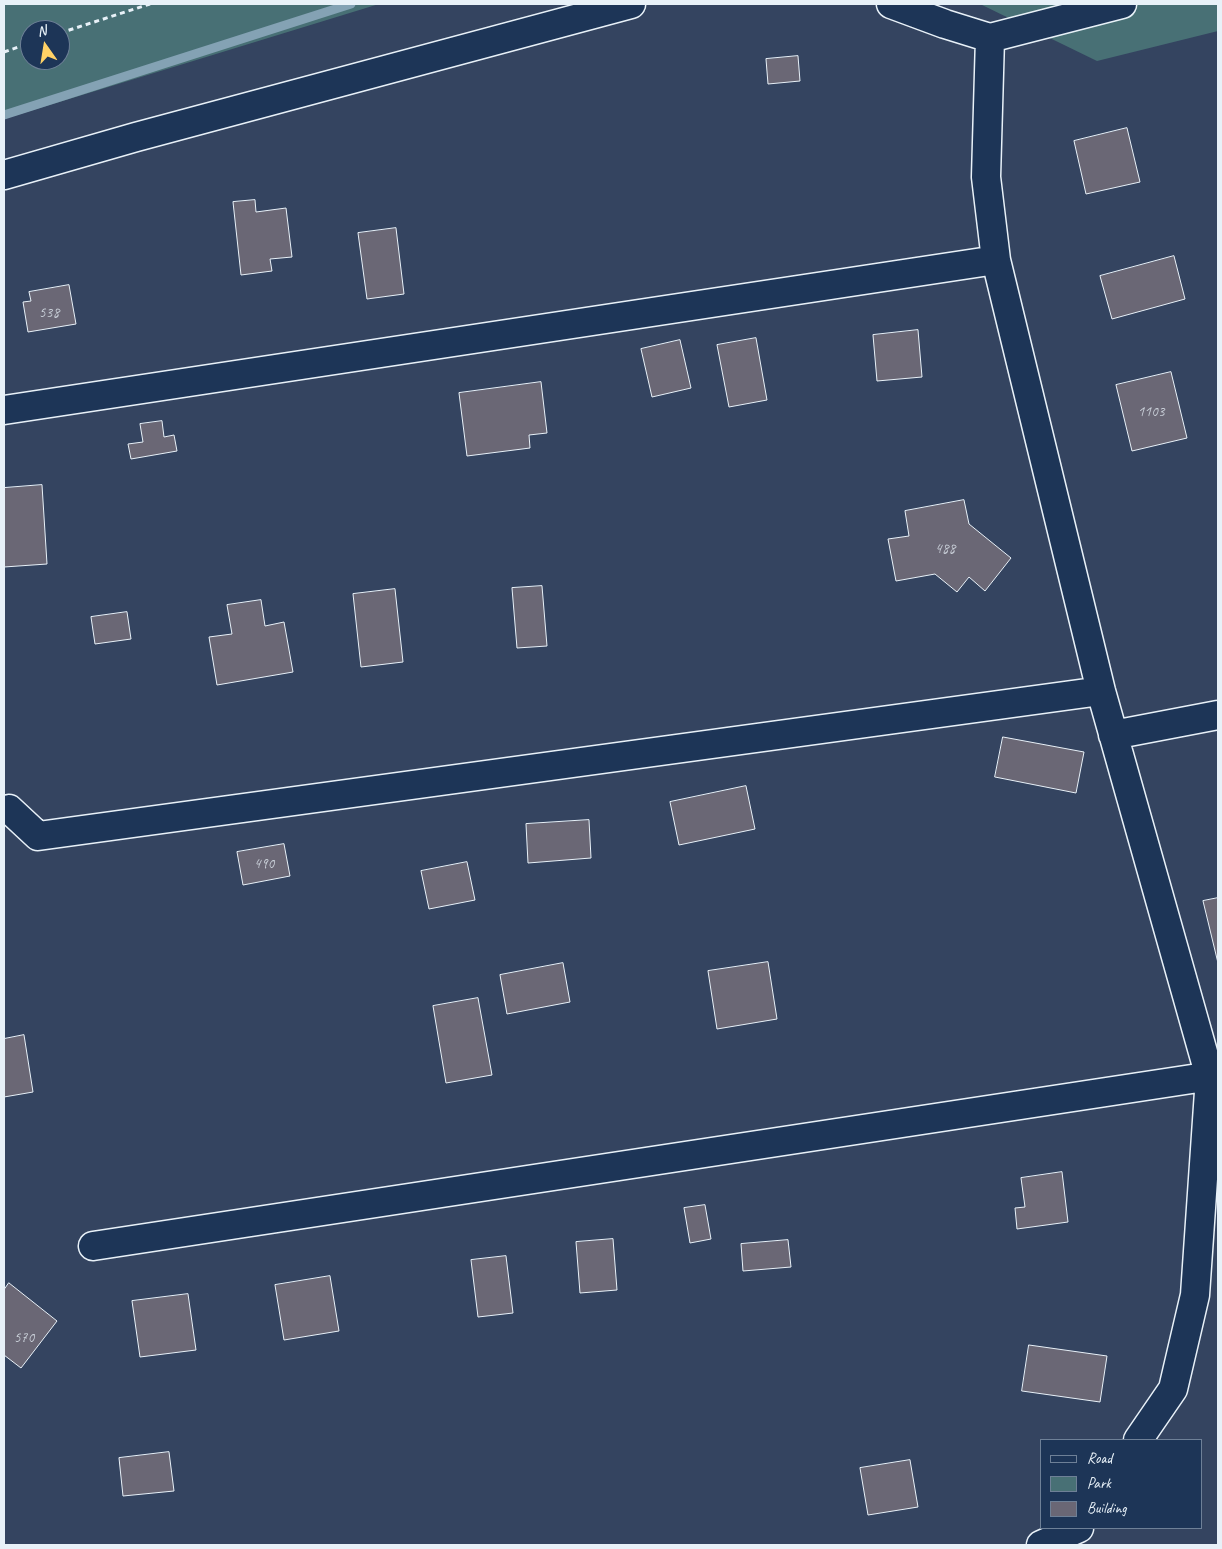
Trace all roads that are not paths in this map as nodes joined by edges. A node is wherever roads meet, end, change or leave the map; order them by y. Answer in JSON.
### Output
{"nodes":[{"id":1,"x":631,"y":4,"type":"edge"},
{"id":2,"x":891,"y":4,"type":"edge"},
{"id":3,"x":1122,"y":4,"type":"edge"},
{"id":4,"x":990,"y":38,"type":"junction"},
{"id":5,"x":4,"y":175,"type":"edge"},
{"id":6,"x":996,"y":260,"type":"junction"},
{"id":7,"x":4,"y":410,"type":"edge"},
{"id":8,"x":1101,"y":691,"type":"junction"},
{"id":9,"x":1218,"y":715,"type":"edge"},
{"id":10,"x":1113,"y":735,"type":"junction"},
{"id":11,"x":9,"y":809,"type":"dead end"},
{"id":12,"x":1214,"y":1076,"type":"edge"},
{"id":13,"x":93,"y":1246,"type":"dead end"},
{"id":14,"x":1139,"y":1439,"type":"edge"},
{"id":15,"x":1077,"y":1529,"type":"edge"},
{"id":16,"x":1041,"y":1545,"type":"edge"}],
"edges":[{"from":1,"to":5,"type":"street"},
{"from":2,"to":4,"type":"street"},
{"from":3,"to":4,"type":"street"},
{"from":4,"to":6,"type":"street"},
{"from":6,"to":7,"type":"street"},
{"from":6,"to":8,"type":"street"},
{"from":8,"to":10,"type":"street"},
{"from":8,"to":11,"type":"street"},
{"from":9,"to":10,"type":"street"},
{"from":10,"to":12,"type":"street"},
{"from":12,"to":13,"type":"street"},
{"from":12,"to":14,"type":"street"},
{"from":15,"to":16,"type":"street"}]}
